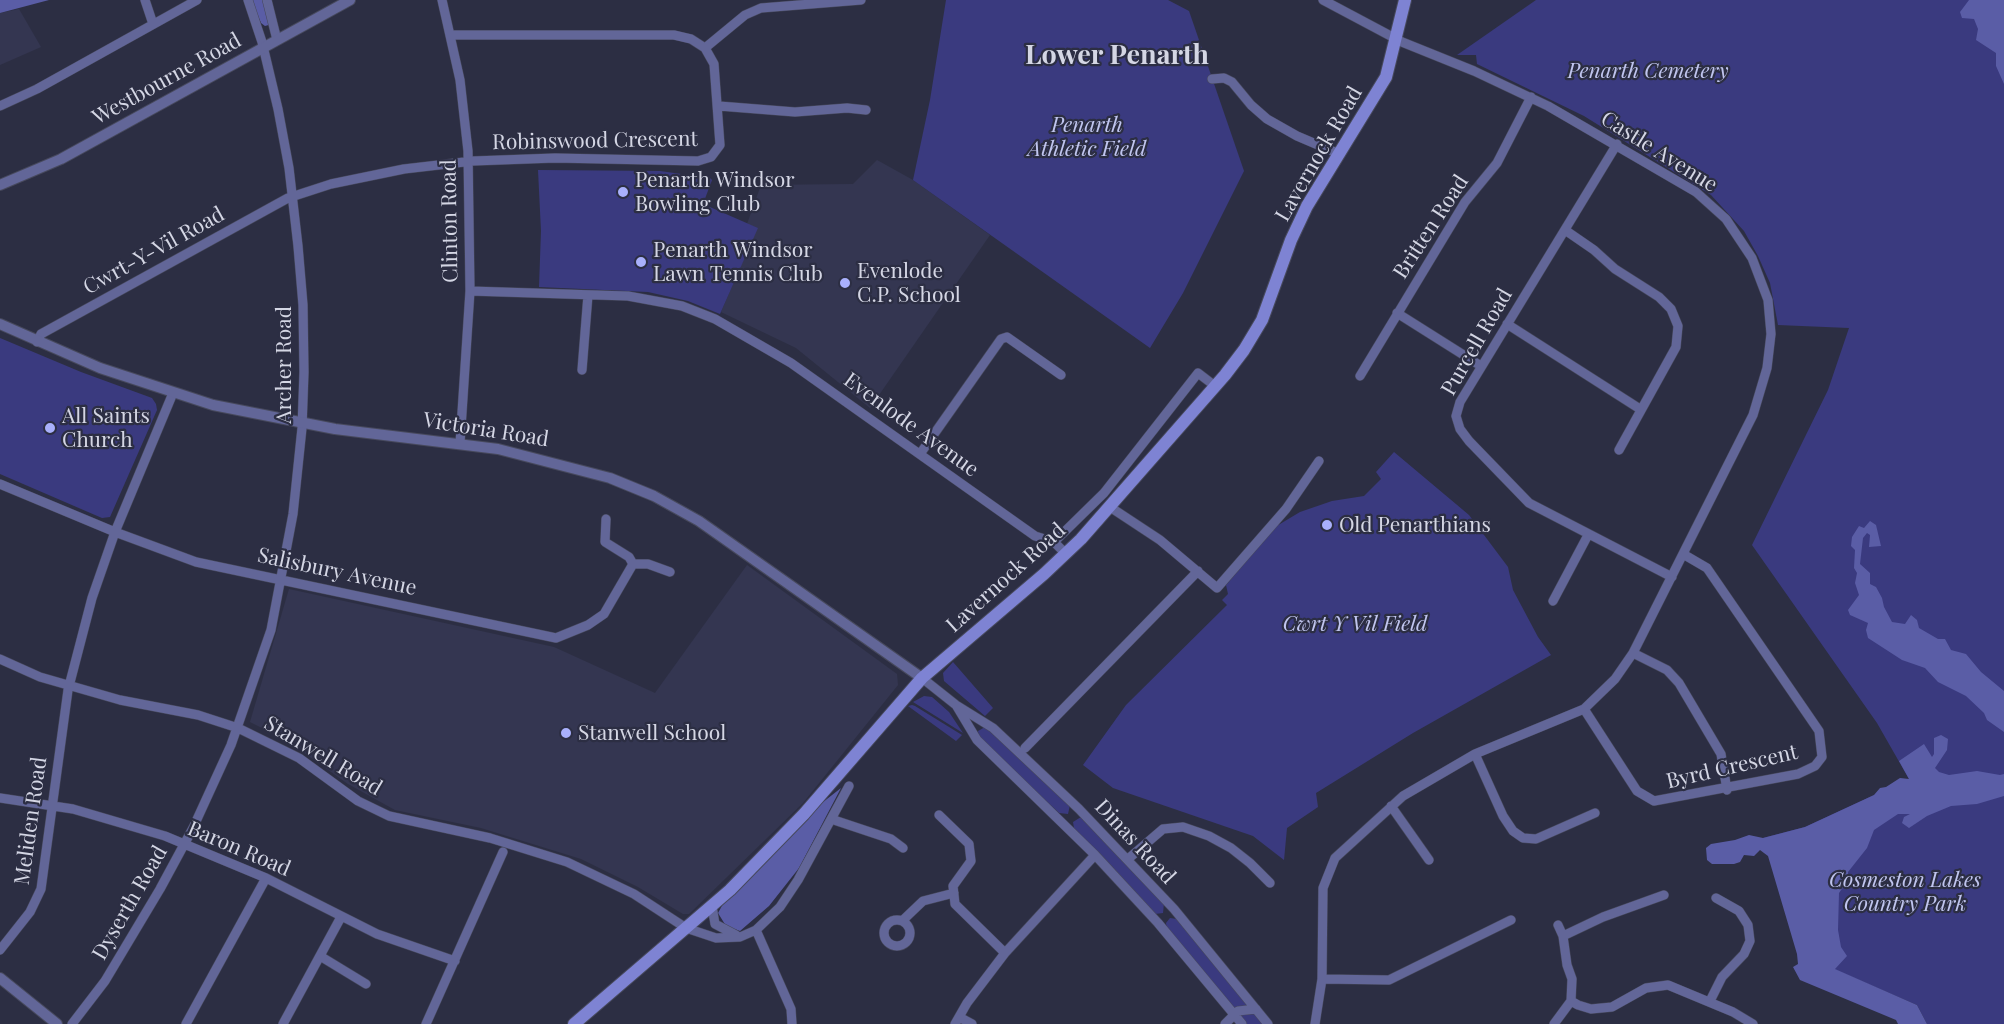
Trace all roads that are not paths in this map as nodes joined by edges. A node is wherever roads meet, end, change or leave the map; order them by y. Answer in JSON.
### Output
{"nodes":[{"id":1,"x":145,"y":0,"type":"edge"},
{"id":2,"x":197,"y":0,"type":"edge"},
{"id":3,"x":248,"y":0,"type":"edge"},
{"id":4,"x":267,"y":0,"type":"edge"},
{"id":5,"x":350,"y":0,"type":"edge"},
{"id":6,"x":442,"y":0,"type":"edge"},
{"id":7,"x":861,"y":0,"type":"edge"},
{"id":8,"x":1323,"y":0,"type":"edge"},
{"id":9,"x":1405,"y":0,"type":"edge"},
{"id":10,"x":153,"y":24,"type":"junction"},
{"id":11,"x":451,"y":34,"type":"junction"},
{"id":12,"x":1396,"y":39,"type":"junction"},
{"id":13,"x":277,"y":40,"type":"junction"},
{"id":14,"x":264,"y":48,"type":"junction"},
{"id":15,"x":705,"y":48,"type":"junction"},
{"id":16,"x":1212,"y":79,"type":"dead end"},
{"id":17,"x":1531,"y":97,"type":"junction"},
{"id":18,"x":0,"y":106,"type":"edge"},
{"id":19,"x":719,"y":106,"type":"junction"},
{"id":20,"x":866,"y":110,"type":"dead end"},
{"id":21,"x":1617,"y":144,"type":"junction"},
{"id":22,"x":1337,"y":153,"type":"junction"},
{"id":23,"x":468,"y":162,"type":"junction"},
{"id":24,"x":0,"y":185,"type":"edge"},
{"id":25,"x":293,"y":196,"type":"junction"},
{"id":26,"x":1565,"y":230,"type":"junction"},
{"id":27,"x":470,"y":291,"type":"junction"},
{"id":28,"x":588,"y":295,"type":"junction"},
{"id":29,"x":1397,"y":313,"type":"junction"},
{"id":30,"x":0,"y":324,"type":"edge"},
{"id":31,"x":1507,"y":324,"type":"junction"},
{"id":32,"x":37,"y":342,"type":"junction"},
{"id":33,"x":1481,"y":366,"type":"junction"},
{"id":34,"x":582,"y":369,"type":"dead end"},
{"id":35,"x":1061,"y":375,"type":"dead end"},
{"id":36,"x":1360,"y":376,"type":"dead end"},
{"id":37,"x":1215,"y":386,"type":"junction"},
{"id":38,"x":173,"y":393,"type":"junction"},
{"id":39,"x":1640,"y":409,"type":"junction"},
{"id":40,"x":302,"y":423,"type":"junction"},
{"id":41,"x":460,"y":443,"type":"junction"},
{"id":42,"x":1619,"y":450,"type":"dead end"},
{"id":43,"x":920,"y":454,"type":"junction"},
{"id":44,"x":1319,"y":461,"type":"dead end"},
{"id":45,"x":0,"y":484,"type":"edge"},
{"id":46,"x":1110,"y":507,"type":"junction"},
{"id":47,"x":606,"y":519,"type":"dead end"},
{"id":48,"x":115,"y":532,"type":"junction"},
{"id":49,"x":1588,"y":535,"type":"junction"},
{"id":50,"x":1054,"y":542,"type":"junction"},
{"id":51,"x":1066,"y":554,"type":"junction"},
{"id":52,"x":1683,"y":554,"type":"junction"},
{"id":53,"x":633,"y":564,"type":"junction"},
{"id":54,"x":1198,"y":571,"type":"junction"},
{"id":55,"x":670,"y":572,"type":"dead end"},
{"id":56,"x":1672,"y":576,"type":"junction"},
{"id":57,"x":282,"y":579,"type":"junction"},
{"id":58,"x":1553,"y":601,"type":"dead end"},
{"id":59,"x":1633,"y":653,"type":"junction"},
{"id":60,"x":0,"y":659,"type":"edge"},
{"id":61,"x":922,"y":678,"type":"junction"},
{"id":62,"x":70,"y":685,"type":"junction"},
{"id":63,"x":956,"y":705,"type":"junction"},
{"id":64,"x":1584,"y":710,"type":"junction"},
{"id":65,"x":982,"y":719,"type":"junction"},
{"id":66,"x":238,"y":728,"type":"junction"},
{"id":67,"x":971,"y":733,"type":"junction"},
{"id":68,"x":1026,"y":748,"type":"dead end"},
{"id":69,"x":1476,"y":754,"type":"junction"},
{"id":70,"x":849,"y":786,"type":"dead end"},
{"id":71,"x":1727,"y":789,"type":"junction"},
{"id":72,"x":0,"y":798,"type":"edge"},
{"id":73,"x":54,"y":805,"type":"junction"},
{"id":74,"x":1391,"y":806,"type":"junction"},
{"id":75,"x":1079,"y":808,"type":"junction"},
{"id":76,"x":1595,"y":813,"type":"dead end"},
{"id":77,"x":939,"y":815,"type":"dead end"},
{"id":78,"x":831,"y":819,"type":"junction"},
{"id":79,"x":1065,"y":823,"type":"junction"},
{"id":80,"x":185,"y":844,"type":"junction"},
{"id":81,"x":903,"y":848,"type":"dead end"},
{"id":82,"x":503,"y":852,"type":"dead end"},
{"id":83,"x":1095,"y":855,"type":"junction"},
{"id":84,"x":1128,"y":859,"type":"junction"},
{"id":85,"x":1429,"y":860,"type":"dead end"},
{"id":86,"x":266,"y":878,"type":"junction"},
{"id":87,"x":1270,"y":883,"type":"dead end"},
{"id":88,"x":954,"y":893,"type":"junction"},
{"id":89,"x":1664,"y":895,"type":"dead end"},
{"id":90,"x":1716,"y":898,"type":"dead end"},
{"id":91,"x":712,"y":906,"type":"junction"},
{"id":92,"x":1174,"y":909,"type":"junction"},
{"id":93,"x":341,"y":917,"type":"junction"},
{"id":94,"x":1511,"y":920,"type":"dead end"},
{"id":95,"x":902,"y":921,"type":"dead end"},
{"id":96,"x":1158,"y":923,"type":"junction"},
{"id":97,"x":1558,"y":926,"type":"dead end"},
{"id":98,"x":686,"y":928,"type":"junction"},
{"id":99,"x":756,"y":930,"type":"junction"},
{"id":100,"x":1563,"y":936,"type":"junction"},
{"id":101,"x":740,"y":937,"type":"junction"},
{"id":102,"x":0,"y":950,"type":"edge"},
{"id":103,"x":1005,"y":953,"type":"junction"},
{"id":104,"x":320,"y":956,"type":"junction"},
{"id":105,"x":455,"y":961,"type":"junction"},
{"id":106,"x":0,"y":978,"type":"edge"},
{"id":107,"x":1322,"y":980,"type":"junction"},
{"id":108,"x":366,"y":984,"type":"dead end"},
{"id":109,"x":1571,"y":1001,"type":"junction"},
{"id":110,"x":1710,"y":1001,"type":"junction"},
{"id":111,"x":1256,"y":1009,"type":"junction"},
{"id":112,"x":1234,"y":1015,"type":"junction"},
{"id":113,"x":957,"y":1020,"type":"edge"},
{"id":114,"x":57,"y":1024,"type":"edge"},
{"id":115,"x":72,"y":1024,"type":"edge"},
{"id":116,"x":186,"y":1024,"type":"edge"},
{"id":117,"x":283,"y":1024,"type":"edge"},
{"id":118,"x":426,"y":1024,"type":"edge"},
{"id":119,"x":574,"y":1024,"type":"edge"},
{"id":120,"x":792,"y":1024,"type":"edge"},
{"id":121,"x":972,"y":1024,"type":"edge"},
{"id":122,"x":1225,"y":1024,"type":"edge"},
{"id":123,"x":1242,"y":1024,"type":"edge"},
{"id":124,"x":1268,"y":1024,"type":"edge"},
{"id":125,"x":1315,"y":1024,"type":"edge"},
{"id":126,"x":1554,"y":1024,"type":"edge"},
{"id":127,"x":1753,"y":1024,"type":"edge"}],
"edges":[{"from":1,"to":10,"type":"street"},
{"from":2,"to":10,"type":"street"},
{"from":3,"to":14,"type":"street","name":"Archer Road"},
{"from":4,"to":13,"type":"street"},
{"from":5,"to":13,"type":"street","name":"Westbourne Road"},
{"from":6,"to":11,"type":"street","name":"Clinton Road"},
{"from":7,"to":15,"type":"street"},
{"from":8,"to":12,"type":"street","name":"Castle Avenue"},
{"from":9,"to":12,"type":"main road","name":"Lavernock Road"},
{"from":10,"to":18,"type":"street"},
{"from":11,"to":15,"type":"street"},
{"from":11,"to":23,"type":"street","name":"Clinton Road"},
{"from":12,"to":17,"type":"street","name":"Castle Avenue"},
{"from":12,"to":22,"type":"main road","name":"Lavernock Road"},
{"from":13,"to":14,"type":"street","name":"Westbourne Road"},
{"from":14,"to":24,"type":"street","name":"Westbourne Road"},
{"from":14,"to":25,"type":"street","name":"Archer Road"},
{"from":15,"to":19,"type":"street","name":"Robinswood Crescent"},
{"from":16,"to":22,"type":"street"},
{"from":17,"to":21,"type":"street","name":"Castle Avenue"},
{"from":17,"to":29,"type":"street","name":"Britten Road"},
{"from":19,"to":20,"type":"street"},
{"from":19,"to":23,"type":"street","name":"Robinswood Crescent"},
{"from":21,"to":26,"type":"street","name":"Purcell Road"},
{"from":21,"to":52,"type":"street","name":"Castle Avenue"},
{"from":22,"to":37,"type":"main road","name":"Lavernock Road"},
{"from":23,"to":25,"type":"street","name":"Cwrt-Y-Vil Road"},
{"from":23,"to":27,"type":"street","name":"Clinton Road"},
{"from":25,"to":32,"type":"street","name":"Cwrt-Y-Vil Road"},
{"from":25,"to":40,"type":"street","name":"Archer Road"},
{"from":26,"to":31,"type":"street","name":"Purcell Road"},
{"from":26,"to":39,"type":"street"},
{"from":27,"to":28,"type":"street","name":"Evenlode Avenue"},
{"from":27,"to":41,"type":"street","name":"Clinton Road"},
{"from":28,"to":34,"type":"street"},
{"from":28,"to":43,"type":"street","name":"Evenlode Avenue"},
{"from":29,"to":33,"type":"street"},
{"from":29,"to":36,"type":"street","name":"Britten Road"},
{"from":30,"to":32,"type":"street","name":"Victoria Road"},
{"from":31,"to":33,"type":"street","name":"Purcell Road"},
{"from":31,"to":39,"type":"street"},
{"from":32,"to":38,"type":"street","name":"Victoria Road"},
{"from":33,"to":49,"type":"street","name":"Purcell Road"},
{"from":35,"to":43,"type":"street"},
{"from":37,"to":46,"type":"main road","name":"Lavernock Road"},
{"from":37,"to":50,"type":"street"},
{"from":38,"to":40,"type":"street","name":"Victoria Road"},
{"from":38,"to":48,"type":"street","name":"Meliden Road"},
{"from":39,"to":42,"type":"street"},
{"from":40,"to":41,"type":"street","name":"Victoria Road"},
{"from":40,"to":57,"type":"street","name":"Archer Road"},
{"from":41,"to":61,"type":"street","name":"Victoria Road"},
{"from":43,"to":50,"type":"street","name":"Evenlode Avenue"},
{"from":44,"to":54,"type":"street"},
{"from":45,"to":48,"type":"street","name":"Salisbury Avenue"},
{"from":46,"to":51,"type":"main road","name":"Lavernock Road"},
{"from":46,"to":54,"type":"street"},
{"from":47,"to":53,"type":"street"},
{"from":48,"to":57,"type":"street","name":"Salisbury Avenue"},
{"from":48,"to":62,"type":"street","name":"Meliden Road"},
{"from":49,"to":56,"type":"street","name":"Purcell Road"},
{"from":49,"to":58,"type":"street"},
{"from":50,"to":51,"type":"street","name":"Evenlode Avenue"},
{"from":51,"to":61,"type":"main road","name":"Lavernock Road"},
{"from":52,"to":56,"type":"street","name":"Castle Avenue"},
{"from":52,"to":71,"type":"street","name":"Byrd Crescent"},
{"from":53,"to":55,"type":"street"},
{"from":53,"to":57,"type":"street","name":"Salisbury Avenue"},
{"from":54,"to":68,"type":"street"},
{"from":56,"to":59,"type":"street","name":"Castle Avenue"},
{"from":57,"to":66,"type":"street","name":"Archer Road"},
{"from":59,"to":64,"type":"street","name":"Castle Avenue"},
{"from":59,"to":71,"type":"street"},
{"from":60,"to":62,"type":"street","name":"Stanwell Road"},
{"from":61,"to":63,"type":"street","name":"Dinas Road"},
{"from":61,"to":91,"type":"main road","name":"Lavernock Road"},
{"from":62,"to":66,"type":"street","name":"Stanwell Road"},
{"from":62,"to":73,"type":"street","name":"Meliden Road"},
{"from":63,"to":65,"type":"street","name":"Dinas Road"},
{"from":63,"to":67,"type":"street","name":"Dinas Road"},
{"from":64,"to":69,"type":"street"},
{"from":64,"to":71,"type":"street","name":"Byrd Crescent"},
{"from":65,"to":67,"type":"street"},
{"from":65,"to":75,"type":"street","name":"Dinas Road"},
{"from":66,"to":80,"type":"street","name":"Dyserth Road"},
{"from":66,"to":98,"type":"street","name":"Stanwell Road"},
{"from":67,"to":79,"type":"street","name":"Dinas Road"},
{"from":69,"to":74,"type":"street"},
{"from":69,"to":76,"type":"street"},
{"from":70,"to":78,"type":"street"},
{"from":72,"to":73,"type":"street","name":"Baron Road"},
{"from":73,"to":80,"type":"street","name":"Baron Road"},
{"from":73,"to":102,"type":"street","name":"Meliden Road"},
{"from":74,"to":85,"type":"street"},
{"from":74,"to":107,"type":"street"},
{"from":75,"to":79,"type":"street"},
{"from":75,"to":84,"type":"street","name":"Dinas Road"},
{"from":77,"to":88,"type":"street"},
{"from":78,"to":81,"type":"street"},
{"from":78,"to":99,"type":"street"},
{"from":79,"to":83,"type":"street","name":"Dinas Road"},
{"from":80,"to":86,"type":"street","name":"Baron Road"},
{"from":80,"to":115,"type":"street","name":"Dyserth Road"},
{"from":82,"to":105,"type":"street"},
{"from":83,"to":96,"type":"street","name":"Dinas Road"},
{"from":83,"to":103,"type":"street"},
{"from":84,"to":87,"type":"street"},
{"from":84,"to":92,"type":"street","name":"Dinas Road"},
{"from":86,"to":93,"type":"street","name":"Baron Road"},
{"from":86,"to":116,"type":"street"},
{"from":88,"to":95,"type":"street"},
{"from":88,"to":103,"type":"street"},
{"from":89,"to":100,"type":"street"},
{"from":90,"to":110,"type":"street"},
{"from":91,"to":98,"type":"main road","name":"Lavernock Road"},
{"from":91,"to":101,"type":"street"},
{"from":92,"to":96,"type":"street"},
{"from":92,"to":111,"type":"street","name":"Dinas Road"},
{"from":93,"to":104,"type":"street"},
{"from":93,"to":105,"type":"street","name":"Baron Road"},
{"from":94,"to":107,"type":"street"},
{"from":96,"to":112,"type":"street","name":"Dinas Road"},
{"from":97,"to":100,"type":"street"},
{"from":98,"to":101,"type":"street"},
{"from":98,"to":119,"type":"main road","name":"Lavernock Road"},
{"from":99,"to":101,"type":"street"},
{"from":99,"to":120,"type":"street"},
{"from":100,"to":109,"type":"street"},
{"from":103,"to":113,"type":"street"},
{"from":104,"to":108,"type":"street"},
{"from":104,"to":117,"type":"street"},
{"from":105,"to":118,"type":"street"},
{"from":106,"to":114,"type":"street"},
{"from":107,"to":125,"type":"street"},
{"from":109,"to":110,"type":"street"},
{"from":109,"to":126,"type":"street"},
{"from":110,"to":127,"type":"street"},
{"from":111,"to":112,"type":"street"},
{"from":111,"to":124,"type":"street","name":"Dinas Road"},
{"from":112,"to":122,"type":"street"},
{"from":112,"to":123,"type":"street","name":"Dinas Road"},
{"from":113,"to":121,"type":"street"}]}
